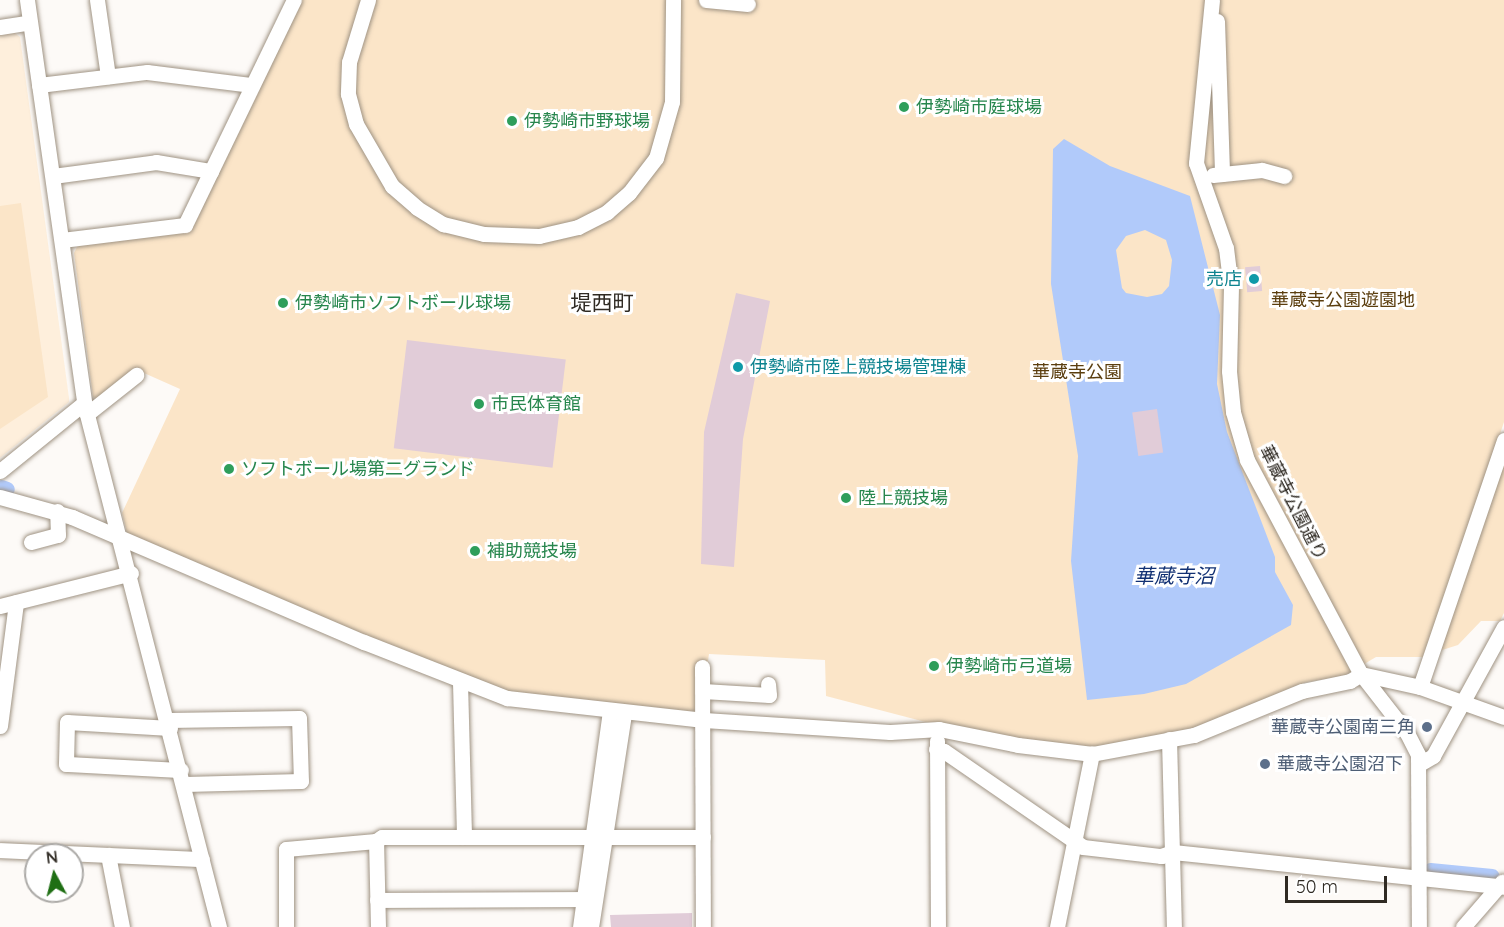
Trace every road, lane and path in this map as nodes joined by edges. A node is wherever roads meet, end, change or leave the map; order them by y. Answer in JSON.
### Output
{"nodes":[{"id":1,"x":27,"y":0,"type":"edge"},
{"id":2,"x":96,"y":0,"type":"edge"},
{"id":3,"x":294,"y":0,"type":"edge"},
{"id":4,"x":368,"y":0,"type":"edge"},
{"id":5,"x":673,"y":0,"type":"edge"},
{"id":6,"x":706,"y":0,"type":"edge"},
{"id":7,"x":1214,"y":0,"type":"edge"},
{"id":8,"x":722,"y":1,"type":"edge"},
{"id":9,"x":748,"y":4,"type":"dead end"},
{"id":10,"x":30,"y":22,"type":"junction"},
{"id":11,"x":0,"y":27,"type":"edge"},
{"id":12,"x":108,"y":76,"type":"junction"},
{"id":13,"x":252,"y":85,"type":"junction"},
{"id":14,"x":39,"y":86,"type":"junction"},
{"id":15,"x":211,"y":171,"type":"junction"},
{"id":16,"x":1222,"y":174,"type":"junction"},
{"id":17,"x":52,"y":176,"type":"junction"},
{"id":18,"x":1201,"y":176,"type":"junction"},
{"id":19,"x":1284,"y":176,"type":"dead end"},
{"id":20,"x":62,"y":240,"type":"junction"},
{"id":21,"x":136,"y":375,"type":"dead end"},
{"id":22,"x":85,"y":408,"type":"junction"},
{"id":23,"x":1504,"y":440,"type":"edge"},
{"id":24,"x":0,"y":471,"type":"edge"},
{"id":25,"x":0,"y":497,"type":"edge"},
{"id":26,"x":57,"y":512,"type":"junction"},
{"id":27,"x":123,"y":540,"type":"junction"},
{"id":28,"x":31,"y":542,"type":"dead end"},
{"id":29,"x":131,"y":573,"type":"junction"},
{"id":30,"x":16,"y":602,"type":"junction"},
{"id":31,"x":0,"y":606,"type":"edge"},
{"id":32,"x":1504,"y":627,"type":"edge"},
{"id":33,"x":702,"y":668,"type":"dead end"},
{"id":34,"x":1361,"y":674,"type":"junction"},
{"id":35,"x":460,"y":682,"type":"junction"},
{"id":36,"x":768,"y":684,"type":"dead end"},
{"id":37,"x":1420,"y":687,"type":"junction"},
{"id":38,"x":703,"y":691,"type":"junction"},
{"id":39,"x":1462,"y":701,"type":"junction"},
{"id":40,"x":617,"y":712,"type":"junction"},
{"id":41,"x":1504,"y":717,"type":"edge"},
{"id":42,"x":704,"y":720,"type":"junction"},
{"id":43,"x":169,"y":724,"type":"junction"},
{"id":44,"x":0,"y":726,"type":"edge"},
{"id":45,"x":939,"y":729,"type":"junction"},
{"id":46,"x":1169,"y":739,"type":"junction"},
{"id":47,"x":936,"y":749,"type":"junction"},
{"id":48,"x":1092,"y":754,"type":"junction"},
{"id":49,"x":1421,"y":763,"type":"junction"},
{"id":50,"x":183,"y":777,"type":"junction"},
{"id":51,"x":464,"y":837,"type":"junction"},
{"id":52,"x":703,"y":837,"type":"junction"},
{"id":53,"x":597,"y":838,"type":"junction"},
{"id":54,"x":376,"y":841,"type":"junction"},
{"id":55,"x":1075,"y":843,"type":"junction"},
{"id":56,"x":0,"y":850,"type":"edge"},
{"id":57,"x":1173,"y":852,"type":"junction"},
{"id":58,"x":108,"y":855,"type":"junction"},
{"id":59,"x":201,"y":859,"type":"junction"},
{"id":60,"x":1420,"y":875,"type":"junction"},
{"id":61,"x":1502,"y":884,"type":"edge"},
{"id":62,"x":584,"y":899,"type":"junction"},
{"id":63,"x":377,"y":900,"type":"junction"},
{"id":64,"x":122,"y":927,"type":"edge"},
{"id":65,"x":219,"y":927,"type":"edge"},
{"id":66,"x":286,"y":927,"type":"edge"},
{"id":67,"x":378,"y":927,"type":"edge"},
{"id":68,"x":580,"y":927,"type":"edge"},
{"id":69,"x":591,"y":927,"type":"edge"},
{"id":70,"x":703,"y":927,"type":"edge"},
{"id":71,"x":938,"y":927,"type":"edge"},
{"id":72,"x":1057,"y":927,"type":"edge"},
{"id":73,"x":1174,"y":927,"type":"edge"},
{"id":74,"x":1419,"y":927,"type":"edge"},
{"id":75,"x":1463,"y":927,"type":"edge"}],
"edges":[{"from":1,"to":10,"type":"street"},
{"from":2,"to":12,"type":"street"},
{"from":3,"to":13,"type":"street"},
{"from":4,"to":5,"type":"street"},
{"from":6,"to":8,"type":"street"},
{"from":7,"to":16,"type":"street"},
{"from":7,"to":18,"type":"street","name":"華蔵寺公園通り"},
{"from":8,"to":9,"type":"street"},
{"from":10,"to":11,"type":"street"},
{"from":10,"to":14,"type":"street"},
{"from":12,"to":13,"type":"street"},
{"from":12,"to":14,"type":"street"},
{"from":13,"to":15,"type":"street"},
{"from":14,"to":17,"type":"street"},
{"from":15,"to":17,"type":"street"},
{"from":15,"to":20,"type":"street"},
{"from":16,"to":18,"type":"street"},
{"from":16,"to":19,"type":"street"},
{"from":17,"to":20,"type":"street"},
{"from":18,"to":34,"type":"street","name":"華蔵寺公園通り"},
{"from":20,"to":22,"type":"street"},
{"from":21,"to":22,"type":"street"},
{"from":22,"to":24,"type":"street"},
{"from":22,"to":27,"type":"street"},
{"from":23,"to":37,"type":"street"},
{"from":25,"to":26,"type":"street"},
{"from":26,"to":27,"type":"street"},
{"from":26,"to":28,"type":"street"},
{"from":27,"to":29,"type":"street"},
{"from":27,"to":35,"type":"street"},
{"from":29,"to":30,"type":"street"},
{"from":29,"to":43,"type":"street"},
{"from":30,"to":31,"type":"street"},
{"from":30,"to":44,"type":"street"},
{"from":32,"to":39,"type":"street"},
{"from":33,"to":38,"type":"street"},
{"from":34,"to":37,"type":"street"},
{"from":34,"to":46,"type":"street"},
{"from":34,"to":49,"type":"street","name":"華蔵寺公園通り"},
{"from":35,"to":40,"type":"street"},
{"from":35,"to":51,"type":"street"},
{"from":36,"to":38,"type":"street"},
{"from":37,"to":39,"type":"street"},
{"from":38,"to":42,"type":"street"},
{"from":39,"to":41,"type":"street"},
{"from":39,"to":49,"type":"street"},
{"from":40,"to":42,"type":"street"},
{"from":40,"to":53,"type":"street"},
{"from":42,"to":45,"type":"street"},
{"from":42,"to":52,"type":"street"},
{"from":43,"to":50,"type":"street"},
{"from":43,"to":50,"type":"street"},
{"from":43,"to":50,"type":"street"},
{"from":45,"to":47,"type":"street"},
{"from":45,"to":48,"type":"street"},
{"from":46,"to":48,"type":"street"},
{"from":46,"to":57,"type":"street"},
{"from":47,"to":55,"type":"street"},
{"from":47,"to":71,"type":"street"},
{"from":48,"to":55,"type":"street"},
{"from":49,"to":60,"type":"street","name":"華蔵寺公園通り"},
{"from":50,"to":59,"type":"street"},
{"from":51,"to":53,"type":"street"},
{"from":51,"to":54,"type":"street"},
{"from":52,"to":53,"type":"street"},
{"from":52,"to":70,"type":"street"},
{"from":53,"to":62,"type":"street"},
{"from":53,"to":69,"type":"street"},
{"from":54,"to":63,"type":"street"},
{"from":54,"to":66,"type":"street"},
{"from":55,"to":57,"type":"street"},
{"from":55,"to":72,"type":"street"},
{"from":56,"to":58,"type":"street"},
{"from":57,"to":60,"type":"street"},
{"from":57,"to":73,"type":"street"},
{"from":58,"to":59,"type":"street"},
{"from":58,"to":64,"type":"street"},
{"from":59,"to":65,"type":"street"},
{"from":60,"to":61,"type":"street"},
{"from":60,"to":74,"type":"street","name":"華蔵寺公園通り"},
{"from":61,"to":75,"type":"street"},
{"from":62,"to":63,"type":"street"},
{"from":62,"to":68,"type":"street"},
{"from":63,"to":67,"type":"street"}]}
